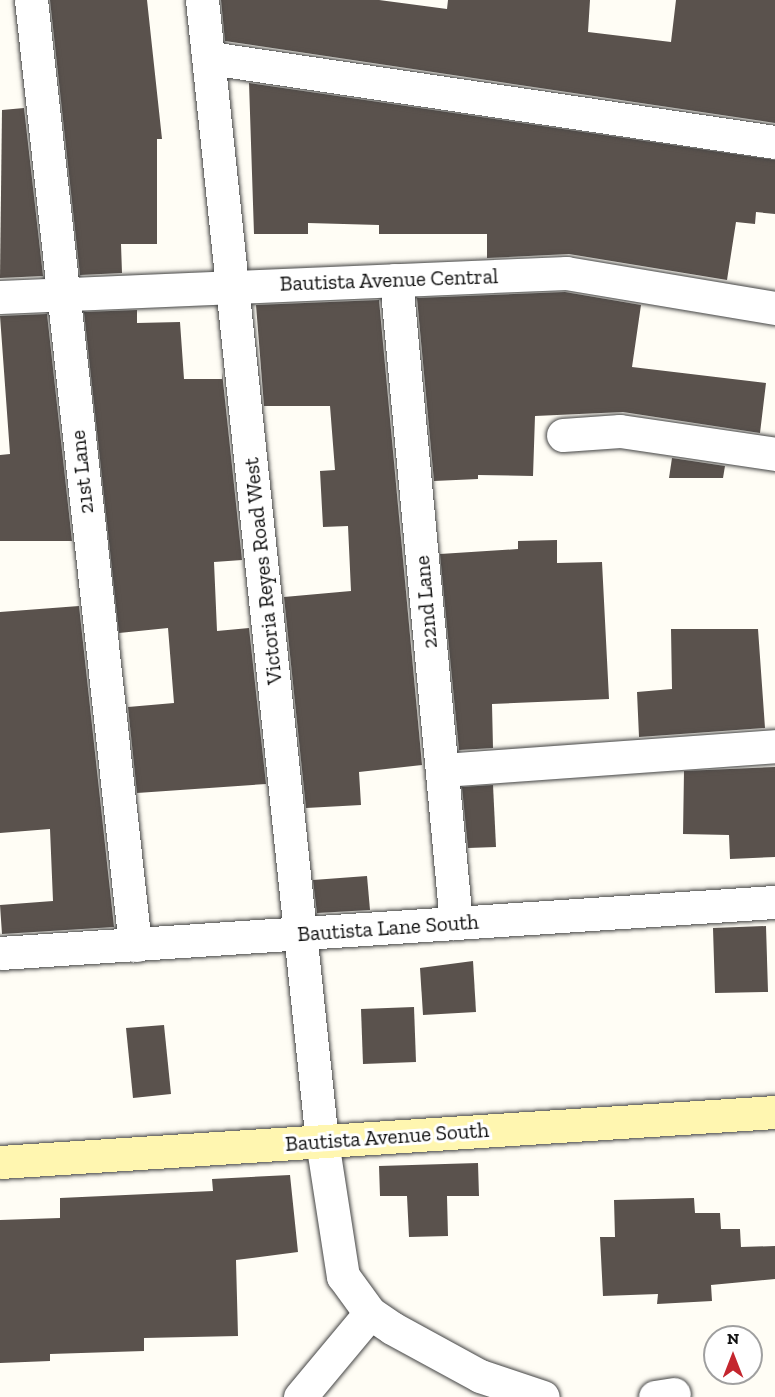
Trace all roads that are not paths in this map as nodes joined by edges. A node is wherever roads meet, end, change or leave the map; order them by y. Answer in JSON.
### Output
{"nodes":[{"id":1,"x":31,"y":0,"type":"edge"},
{"id":2,"x":202,"y":0,"type":"edge"},
{"id":3,"x":210,"y":57,"type":"junction"},
{"id":4,"x":775,"y":142,"type":"edge"},
{"id":5,"x":396,"y":280,"type":"junction"},
{"id":6,"x":234,"y":287,"type":"junction"},
{"id":7,"x":62,"y":294,"type":"junction"},
{"id":8,"x":0,"y":297,"type":"edge"},
{"id":9,"x":775,"y":308,"type":"edge"},
{"id":10,"x":563,"y":435,"type":"dead end"},
{"id":11,"x":775,"y":454,"type":"edge"},
{"id":12,"x":775,"y":746,"type":"edge"},
{"id":13,"x":442,"y":770,"type":"junction"},
{"id":14,"x":775,"y":902,"type":"edge"},
{"id":15,"x":456,"y":923,"type":"junction"},
{"id":16,"x":300,"y":933,"type":"junction"},
{"id":17,"x":135,"y":945,"type":"junction"},
{"id":18,"x":0,"y":953,"type":"edge"},
{"id":19,"x":775,"y":1112,"type":"edge"},
{"id":20,"x":322,"y":1141,"type":"junction"},
{"id":21,"x":0,"y":1162,"type":"edge"},
{"id":22,"x":370,"y":1313,"type":"junction"},
{"id":23,"x":300,"y":1397,"type":"edge"},
{"id":24,"x":543,"y":1397,"type":"edge"}],
"edges":[{"from":1,"to":7,"type":"street","name":"21st Lane"},
{"from":2,"to":3,"type":"street","name":"Victoria Reyes Road West"},
{"from":3,"to":4,"type":"street"},
{"from":3,"to":6,"type":"street","name":"Victoria Reyes Road West"},
{"from":5,"to":6,"type":"street","name":"Bautista Avenue Central"},
{"from":5,"to":9,"type":"street","name":"Bautista Avenue Central"},
{"from":5,"to":13,"type":"street","name":"22nd Lane"},
{"from":6,"to":7,"type":"street","name":"Bautista Avenue Central"},
{"from":6,"to":16,"type":"street","name":"Victoria Reyes Road West"},
{"from":7,"to":8,"type":"street","name":"Bautista Avenue Central"},
{"from":7,"to":17,"type":"street","name":"21st Lane"},
{"from":10,"to":11,"type":"street"},
{"from":12,"to":13,"type":"street"},
{"from":13,"to":15,"type":"street","name":"22nd Lane"},
{"from":14,"to":15,"type":"street","name":"Bautista Lane South"},
{"from":15,"to":16,"type":"street","name":"Bautista Lane South"},
{"from":16,"to":17,"type":"street","name":"Bautista Lane South"},
{"from":16,"to":20,"type":"street","name":"Victoria Reyes Road West"},
{"from":17,"to":18,"type":"street","name":"Bautista Lane South"},
{"from":19,"to":20,"type":"street","name":"Bautista Avenue South"},
{"from":20,"to":21,"type":"street","name":"Bautista Avenue South"},
{"from":20,"to":22,"type":"street","name":"Victoria Reyes Road West"},
{"from":22,"to":23,"type":"street"},
{"from":22,"to":24,"type":"street"}]}
